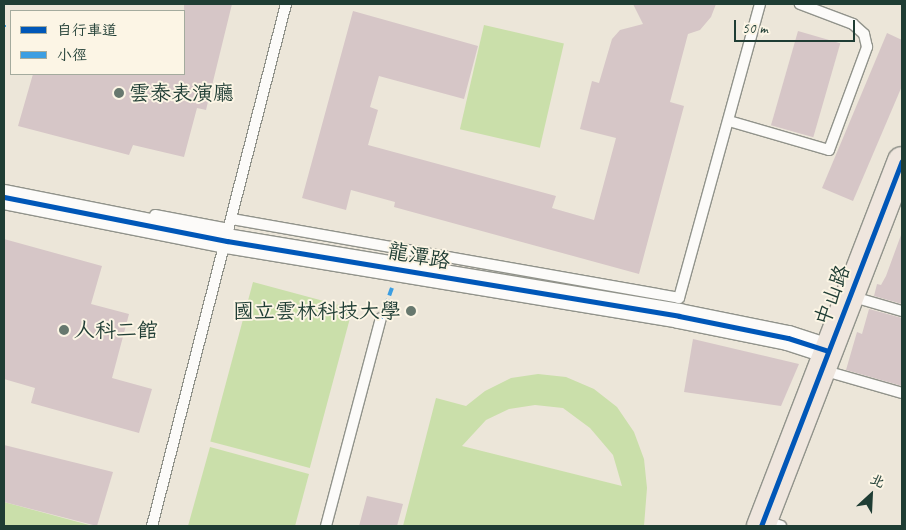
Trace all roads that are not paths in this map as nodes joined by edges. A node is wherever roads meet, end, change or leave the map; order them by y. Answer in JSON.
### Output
{"nodes":[{"id":1,"x":286,"y":4,"type":"edge"},
{"id":2,"x":760,"y":4,"type":"edge"},
{"id":3,"x":800,"y":4,"type":"edge"},
{"id":4,"x":729,"y":121,"type":"junction"},
{"id":5,"x":902,"y":161,"type":"edge"},
{"id":6,"x":4,"y":187,"type":"edge"},
{"id":7,"x":4,"y":197,"type":"edge"},
{"id":8,"x":230,"y":230,"type":"junction"},
{"id":9,"x":849,"y":296,"type":"junction"},
{"id":10,"x":902,"y":311,"type":"edge"},
{"id":11,"x":381,"y":318,"type":"dead end"},
{"id":12,"x":825,"y":360,"type":"junction"},
{"id":13,"x":902,"y":393,"type":"edge"},
{"id":14,"x":769,"y":524,"type":"edge"},
{"id":15,"x":152,"y":526,"type":"edge"},
{"id":16,"x":326,"y":526,"type":"edge"}],
"edges":[{"from":1,"to":8,"type":"lane"},
{"from":2,"to":4,"type":"lane"},
{"from":3,"to":4,"type":"lane"},
{"from":4,"to":8,"type":"lane"},
{"from":5,"to":9,"type":"main road","name":"中山路"},
{"from":6,"to":8,"type":"lane"},
{"from":7,"to":8,"type":"street","name":"龍潭路"},
{"from":8,"to":12,"type":"street","name":"龍潭路"},
{"from":8,"to":15,"type":"lane"},
{"from":9,"to":10,"type":"lane"},
{"from":9,"to":12,"type":"main road","name":"中山路"},
{"from":11,"to":16,"type":"lane"},
{"from":12,"to":13,"type":"lane"},
{"from":12,"to":14,"type":"main road","name":"中山路"}]}
